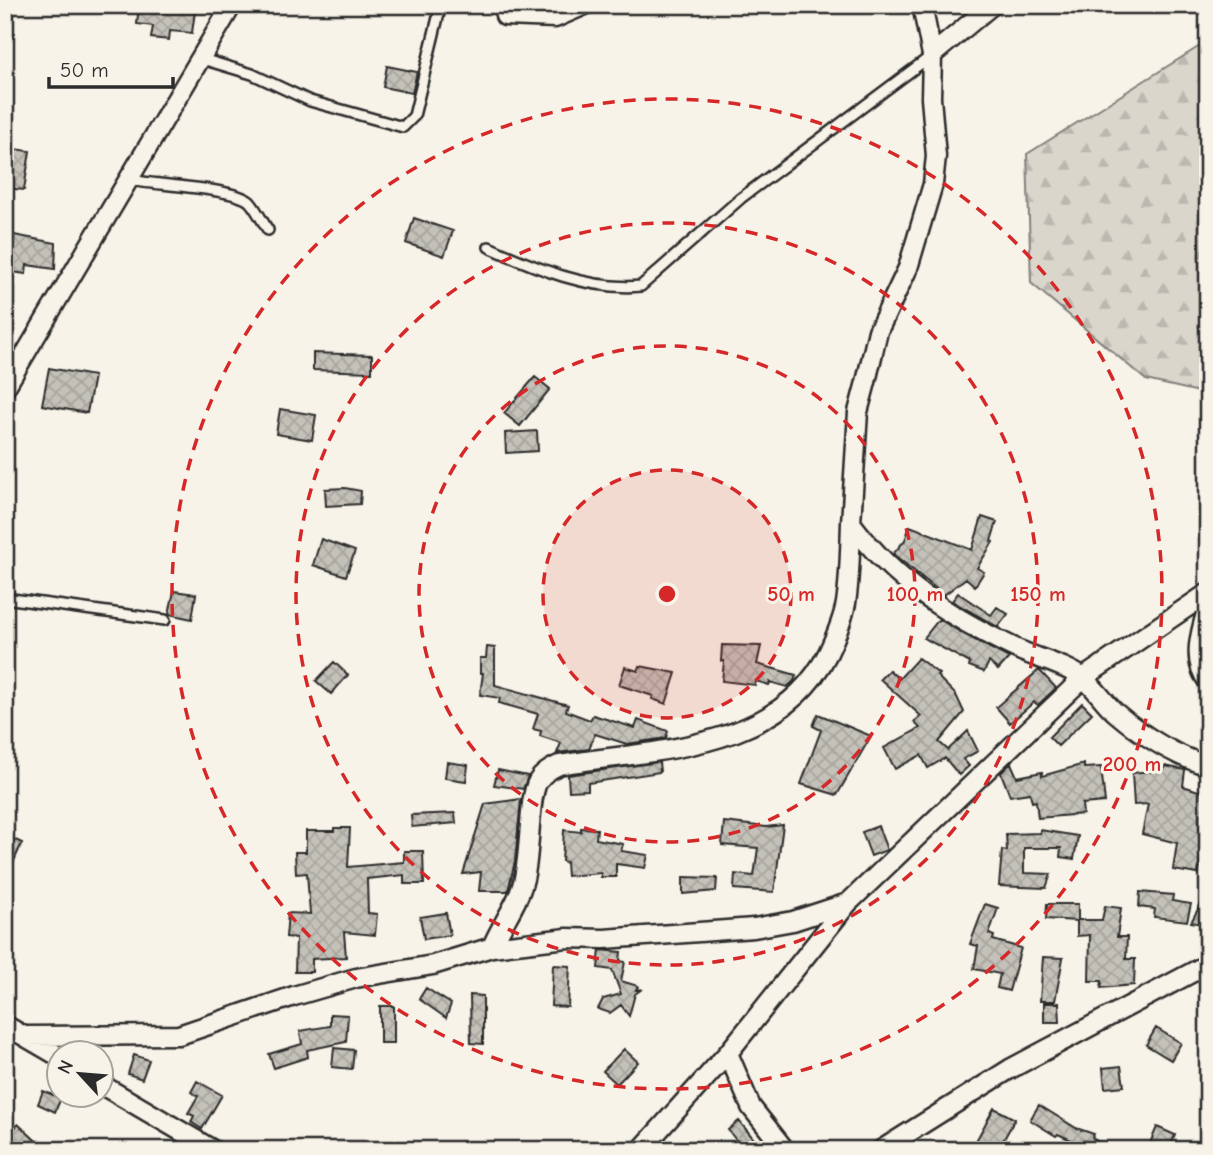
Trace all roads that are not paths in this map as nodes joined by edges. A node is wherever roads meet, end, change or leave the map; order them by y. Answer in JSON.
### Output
{"nodes":[{"id":1,"x":232,"y":5,"type":"edge"},
{"id":2,"x":441,"y":5,"type":"edge"},
{"id":3,"x":585,"y":5,"type":"edge"},
{"id":4,"x":922,"y":5,"type":"edge"},
{"id":5,"x":992,"y":5,"type":"edge"},
{"id":6,"x":505,"y":16,"type":"dead end"},
{"id":7,"x":932,"y":55,"type":"junction"},
{"id":8,"x":202,"y":59,"type":"junction"},
{"id":9,"x":127,"y":180,"type":"junction"},
{"id":10,"x":268,"y":230,"type":"dead end"},
{"id":11,"x":489,"y":247,"type":"dead end"},
{"id":12,"x":5,"y":388,"type":"edge"},
{"id":13,"x":851,"y":523,"type":"junction"},
{"id":14,"x":1208,"y":593,"type":"edge"},
{"id":15,"x":5,"y":598,"type":"edge"},
{"id":16,"x":1208,"y":607,"type":"edge"},
{"id":17,"x":165,"y":620,"type":"dead end"},
{"id":18,"x":1083,"y":678,"type":"junction"},
{"id":19,"x":1208,"y":681,"type":"edge"},
{"id":20,"x":1208,"y":766,"type":"edge"},
{"id":21,"x":848,"y":903,"type":"junction"},
{"id":22,"x":492,"y":947,"type":"junction"},
{"id":23,"x":1208,"y":964,"type":"edge"},
{"id":24,"x":5,"y":1025,"type":"edge"},
{"id":25,"x":26,"y":1036,"type":"junction"},
{"id":26,"x":46,"y":1048,"type":"edge"},
{"id":27,"x":728,"y":1054,"type":"junction"},
{"id":28,"x":116,"y":1093,"type":"edge"},
{"id":29,"x":213,"y":1150,"type":"edge"},
{"id":30,"x":641,"y":1150,"type":"edge"},
{"id":31,"x":785,"y":1150,"type":"edge"},
{"id":32,"x":881,"y":1150,"type":"edge"}],
"edges":[{"from":1,"to":8,"type":"street"},
{"from":2,"to":8,"type":"lane"},
{"from":3,"to":6,"type":"street"},
{"from":4,"to":7,"type":"street"},
{"from":5,"to":7,"type":"street"},
{"from":7,"to":11,"type":"lane"},
{"from":7,"to":13,"type":"street"},
{"from":8,"to":9,"type":"street"},
{"from":9,"to":10,"type":"lane"},
{"from":9,"to":12,"type":"street"},
{"from":13,"to":18,"type":"street"},
{"from":13,"to":22,"type":"street"},
{"from":14,"to":18,"type":"street"},
{"from":15,"to":17,"type":"lane"},
{"from":16,"to":19,"type":"street"},
{"from":18,"to":20,"type":"street"},
{"from":18,"to":21,"type":"street"},
{"from":21,"to":22,"type":"street"},
{"from":21,"to":27,"type":"street"},
{"from":22,"to":25,"type":"street"},
{"from":23,"to":32,"type":"street"},
{"from":24,"to":25,"type":"street"},
{"from":25,"to":26,"type":"street"},
{"from":27,"to":30,"type":"street"},
{"from":27,"to":31,"type":"street"},
{"from":28,"to":29,"type":"street"}]}
